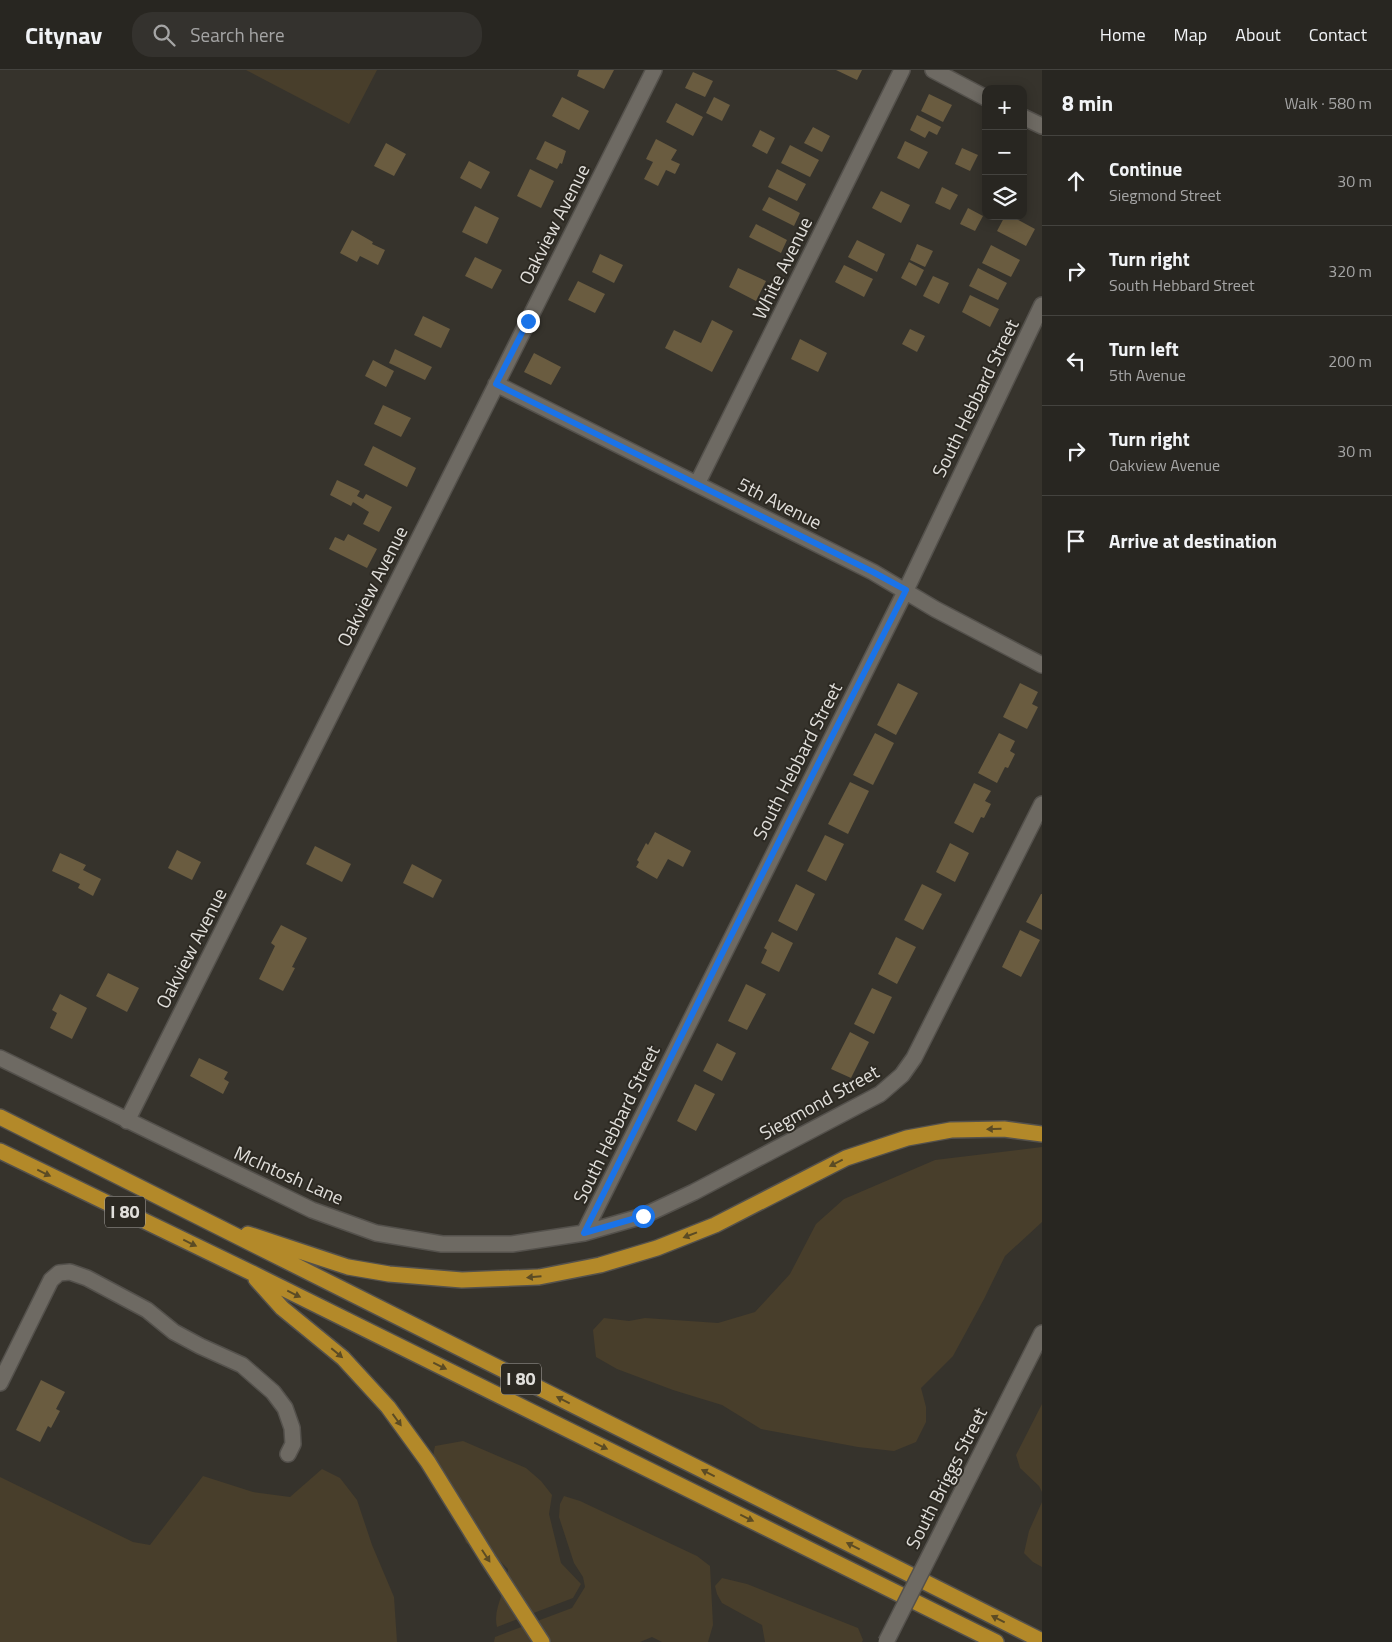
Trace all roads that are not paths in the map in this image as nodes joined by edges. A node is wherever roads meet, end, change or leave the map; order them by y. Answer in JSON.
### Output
{"nodes":[{"id":1,"x":654,"y":70,"type":"edge"},
{"id":2,"x":902,"y":70,"type":"edge"},
{"id":3,"x":933,"y":70,"type":"edge"},
{"id":4,"x":982,"y":96,"type":"edge"},
{"id":5,"x":1027,"y":119,"type":"edge"},
{"id":6,"x":1042,"y":126,"type":"edge"},
{"id":7,"x":1042,"y":305,"type":"edge"},
{"id":8,"x":496,"y":384,"type":"junction"},
{"id":9,"x":697,"y":484,"type":"junction"},
{"id":10,"x":906,"y":590,"type":"junction"},
{"id":11,"x":1042,"y":665,"type":"edge"},
{"id":12,"x":1042,"y":804,"type":"edge"},
{"id":13,"x":0,"y":1058,"type":"edge"},
{"id":14,"x":0,"y":1117,"type":"edge"},
{"id":15,"x":127,"y":1121,"type":"junction"},
{"id":16,"x":1042,"y":1134,"type":"edge"},
{"id":17,"x":0,"y":1151,"type":"edge"},
{"id":18,"x":194,"y":1215,"type":"junction"},
{"id":19,"x":584,"y":1233,"type":"junction"},
{"id":20,"x":250,"y":1272,"type":"junction"},
{"id":21,"x":1042,"y":1333,"type":"edge"},
{"id":22,"x":0,"y":1383,"type":"edge"},
{"id":23,"x":288,"y":1454,"type":"dead end"},
{"id":24,"x":1042,"y":1641,"type":"edge"},
{"id":25,"x":542,"y":1642,"type":"edge"},
{"id":26,"x":886,"y":1642,"type":"edge"},
{"id":27,"x":996,"y":1642,"type":"edge"}],
"edges":[{"from":1,"to":8,"type":"street","name":"Oakview Avenue"},
{"from":2,"to":9,"type":"street","name":"White Avenue"},
{"from":3,"to":4,"type":"street"},
{"from":5,"to":6,"type":"street"},
{"from":7,"to":10,"type":"street","name":"South Hebbard Street"},
{"from":8,"to":9,"type":"street","name":"5th Avenue"},
{"from":8,"to":15,"type":"street","name":"Oakview Avenue"},
{"from":9,"to":10,"type":"street","name":"5th Avenue"},
{"from":10,"to":11,"type":"street","name":"5th Avenue"},
{"from":10,"to":19,"type":"street","name":"South Hebbard Street"},
{"from":12,"to":19,"type":"street","name":"Siegmond Street"},
{"from":13,"to":15,"type":"street","name":"McIntosh Lane"},
{"from":14,"to":18,"type":"highway","number":"I 80"},
{"from":15,"to":19,"type":"street","name":"McIntosh Lane"},
{"from":16,"to":18,"type":"highway","one_way":true},
{"from":17,"to":20,"type":"highway","number":"I 80","one_way":true},
{"from":24,"to":18,"type":"highway","number":"I 80","one_way":true},
{"from":20,"to":25,"type":"highway","one_way":true},
{"from":20,"to":27,"type":"highway","number":"I 80","one_way":true},
{"from":21,"to":26,"type":"street","name":"South Briggs Street","bridge":true},
{"from":22,"to":23,"type":"street"}]}
